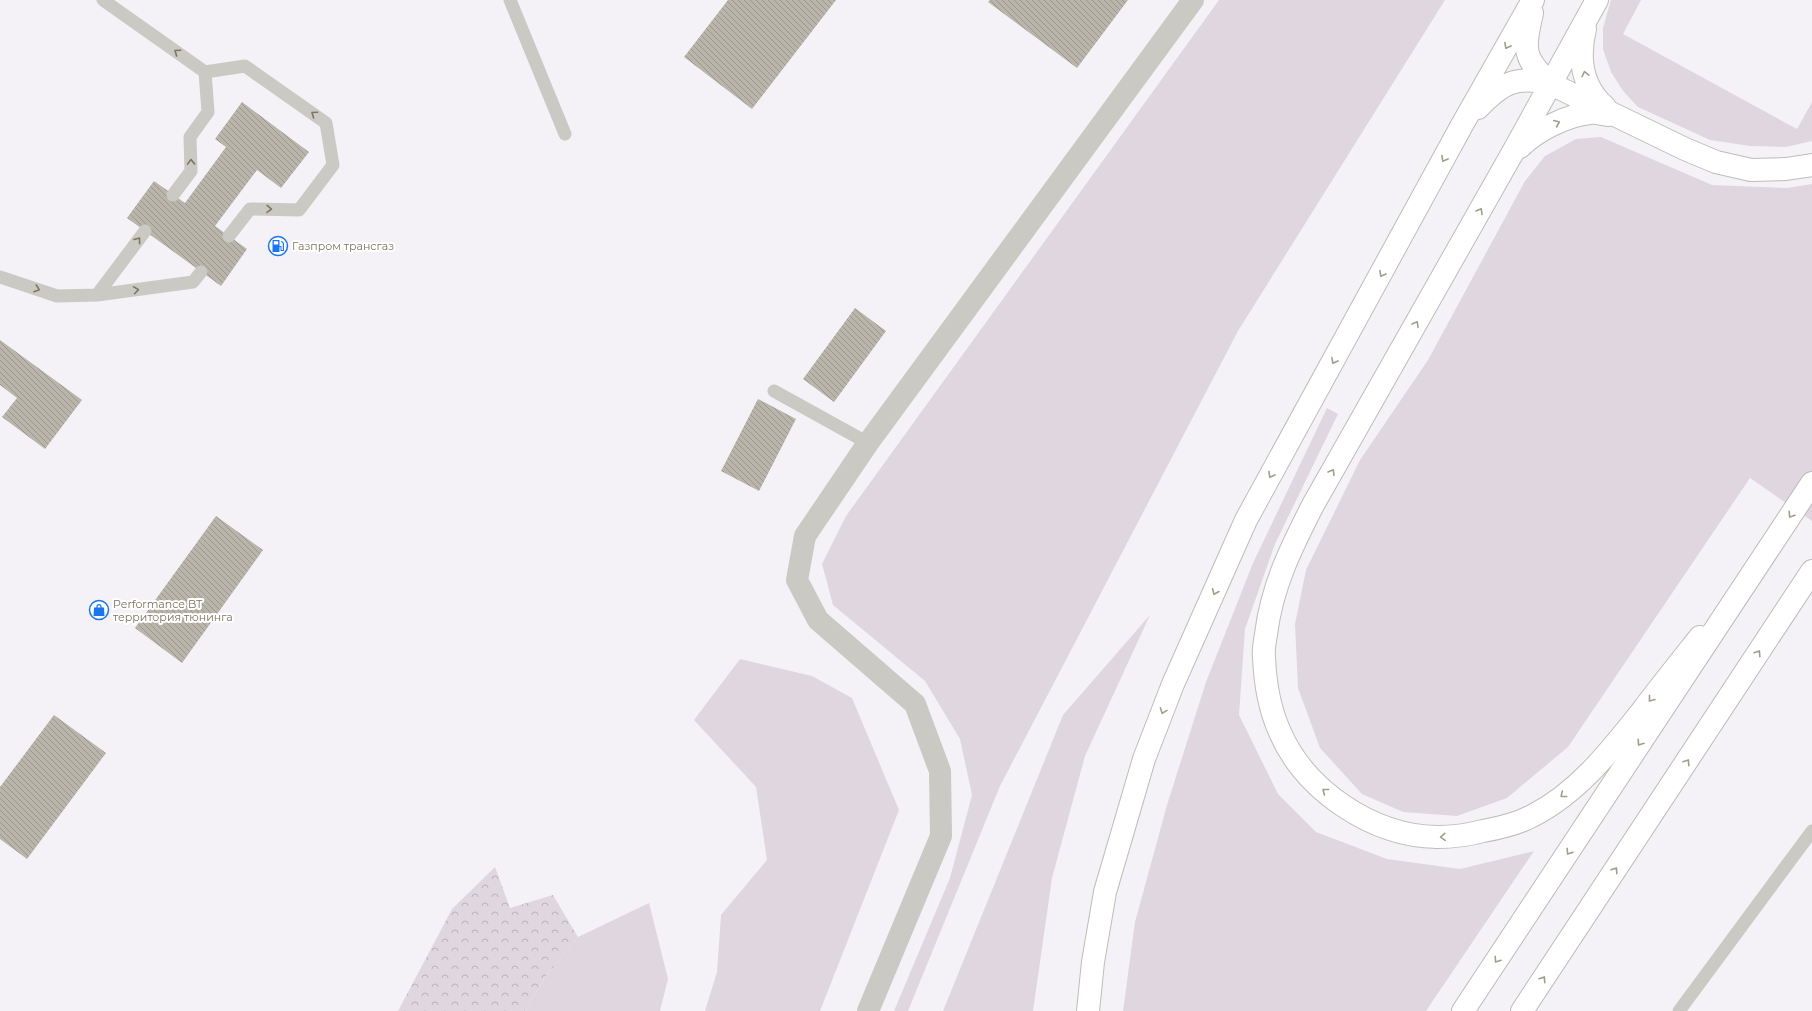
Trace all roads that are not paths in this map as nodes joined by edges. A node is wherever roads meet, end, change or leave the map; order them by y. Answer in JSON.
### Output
{"nodes":[{"id":1,"x":103,"y":0,"type":"edge"},
{"id":2,"x":510,"y":0,"type":"edge"},
{"id":3,"x":1193,"y":0,"type":"edge"},
{"id":4,"x":1534,"y":0,"type":"edge"},
{"id":5,"x":1593,"y":8,"type":"edge"},
{"id":6,"x":206,"y":72,"type":"junction"},
{"id":7,"x":1551,"y":84,"type":"junction"},
{"id":8,"x":1616,"y":115,"type":"junction"},
{"id":9,"x":1462,"y":125,"type":"junction"},
{"id":10,"x":565,"y":134,"type":"dead end"},
{"id":11,"x":1513,"y":152,"type":"junction"},
{"id":12,"x":1812,"y":165,"type":"edge"},
{"id":13,"x":173,"y":195,"type":"dead end"},
{"id":14,"x":145,"y":231,"type":"dead end"},
{"id":15,"x":229,"y":236,"type":"dead end"},
{"id":16,"x":201,"y":272,"type":"dead end"},
{"id":17,"x":0,"y":276,"type":"edge"},
{"id":18,"x":97,"y":295,"type":"junction"},
{"id":19,"x":774,"y":391,"type":"dead end"},
{"id":20,"x":868,"y":443,"type":"junction"},
{"id":21,"x":1812,"y":482,"type":"edge"},
{"id":22,"x":1762,"y":559,"type":"junction"},
{"id":23,"x":1807,"y":578,"type":"edge"},
{"id":24,"x":1812,"y":831,"type":"edge"},
{"id":25,"x":868,"y":1011,"type":"edge"},
{"id":26,"x":1088,"y":1011,"type":"edge"},
{"id":27,"x":1463,"y":1011,"type":"edge"},
{"id":28,"x":1522,"y":1011,"type":"edge"},
{"id":29,"x":1679,"y":1011,"type":"edge"}],
"edges":[{"from":6,"to":1,"type":"lane","one_way":true},
{"from":2,"to":10,"type":"lane"},
{"from":3,"to":20,"type":"street"},
{"from":4,"to":7,"type":"main road"},
{"from":4,"to":9,"type":"main road","one_way":true},
{"from":5,"to":7,"type":"main road"},
{"from":8,"to":5,"type":"main road","one_way":true},
{"from":13,"to":6,"type":"lane","one_way":true},
{"from":15,"to":6,"type":"lane","one_way":true},
{"from":7,"to":8,"type":"main road"},
{"from":7,"to":9,"type":"main road"},
{"from":7,"to":11,"type":"main road"},
{"from":11,"to":8,"type":"main road","one_way":true},
{"from":8,"to":12,"type":"main road"},
{"from":9,"to":26,"type":"main road","one_way":true},
{"from":22,"to":11,"type":"main road","one_way":true},
{"from":18,"to":14,"type":"lane","one_way":true},
{"from":18,"to":16,"type":"lane","one_way":true},
{"from":17,"to":18,"type":"lane","one_way":true},
{"from":19,"to":20,"type":"lane"},
{"from":20,"to":25,"type":"street"},
{"from":21,"to":22,"type":"main road","one_way":true},
{"from":22,"to":27,"type":"main road","one_way":true},
{"from":28,"to":23,"type":"main road","one_way":true},
{"from":24,"to":29,"type":"lane"}]}
